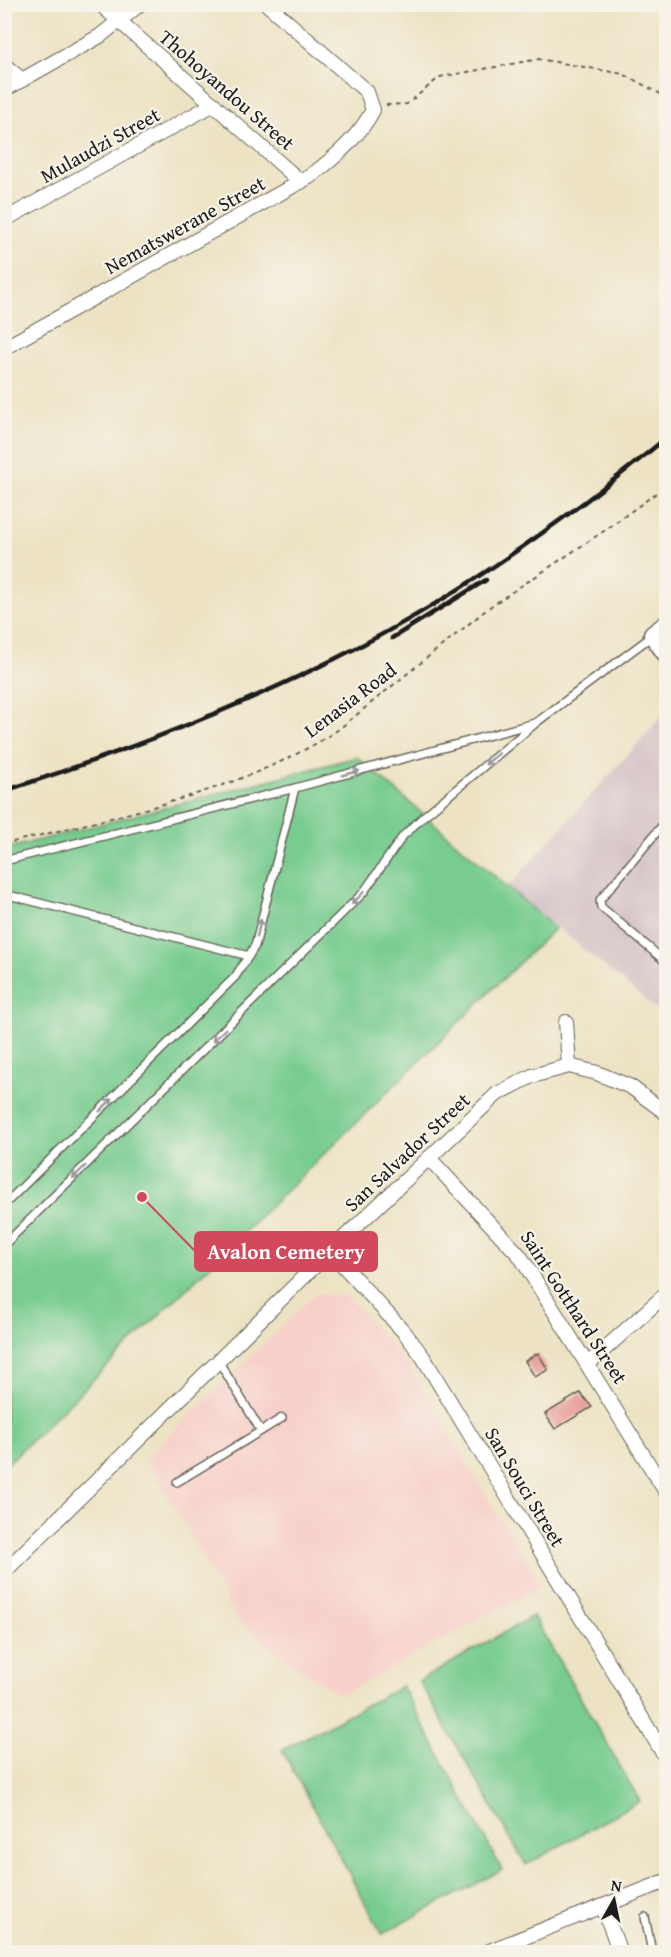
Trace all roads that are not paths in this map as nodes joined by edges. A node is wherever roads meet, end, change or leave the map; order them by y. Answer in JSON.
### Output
{"nodes":[{"id":1,"x":100,"y":4,"type":"edge"},
{"id":2,"x":140,"y":4,"type":"edge"},
{"id":3,"x":267,"y":4,"type":"edge"},
{"id":4,"x":120,"y":22,"type":"junction"},
{"id":5,"x":4,"y":65,"type":"edge"},
{"id":6,"x":22,"y":80,"type":"junction"},
{"id":7,"x":4,"y":90,"type":"edge"},
{"id":8,"x":214,"y":104,"type":"junction"},
{"id":9,"x":301,"y":182,"type":"junction"},
{"id":10,"x":4,"y":220,"type":"edge"},
{"id":11,"x":4,"y":348,"type":"edge"},
{"id":12,"x":660,"y":630,"type":"edge"},
{"id":13,"x":666,"y":652,"type":"edge"},
{"id":14,"x":537,"y":722,"type":"junction"},
{"id":15,"x":295,"y":788,"type":"junction"},
{"id":16,"x":666,"y":821,"type":"edge"},
{"id":17,"x":4,"y":861,"type":"edge"},
{"id":18,"x":4,"y":894,"type":"edge"},
{"id":19,"x":249,"y":956,"type":"junction"},
{"id":20,"x":666,"y":962,"type":"edge"},
{"id":21,"x":566,"y":1022,"type":"dead end"},
{"id":22,"x":569,"y":1066,"type":"junction"},
{"id":23,"x":666,"y":1113,"type":"edge"},
{"id":24,"x":429,"y":1158,"type":"junction"},
{"id":25,"x":4,"y":1205,"type":"edge"},
{"id":26,"x":4,"y":1245,"type":"edge"},
{"id":27,"x":330,"y":1251,"type":"junction"},
{"id":28,"x":666,"y":1294,"type":"edge"},
{"id":29,"x":219,"y":1362,"type":"junction"},
{"id":30,"x":589,"y":1363,"type":"junction"},
{"id":31,"x":282,"y":1418,"type":"dead end"},
{"id":32,"x":261,"y":1431,"type":"junction"},
{"id":33,"x":662,"y":1475,"type":"edge"},
{"id":34,"x":177,"y":1482,"type":"dead end"},
{"id":35,"x":666,"y":1492,"type":"edge"},
{"id":36,"x":4,"y":1572,"type":"edge"},
{"id":37,"x":666,"y":1758,"type":"edge"},
{"id":38,"x":666,"y":1881,"type":"edge"},
{"id":39,"x":603,"y":1907,"type":"junction"},
{"id":40,"x":645,"y":1917,"type":"dead end"},
{"id":41,"x":487,"y":1953,"type":"edge"},
{"id":42,"x":620,"y":1953,"type":"edge"},
{"id":43,"x":652,"y":1953,"type":"edge"}],
"edges":[{"from":1,"to":4,"type":"street","name":"Thohoyandou Street"},
{"from":2,"to":4,"type":"street"},
{"from":3,"to":9,"type":"street","name":"Nematswerane Street"},
{"from":4,"to":6,"type":"street"},
{"from":4,"to":8,"type":"street","name":"Thohoyandou Street"},
{"from":5,"to":6,"type":"street"},
{"from":6,"to":7,"type":"street"},
{"from":8,"to":9,"type":"street","name":"Thohoyandou Street"},
{"from":8,"to":10,"type":"street","name":"Mulaudzi Street"},
{"from":9,"to":11,"type":"street","name":"Nematswerane Street"},
{"from":12,"to":13,"type":"street"},
{"from":12,"to":14,"type":"lane"},
{"from":15,"to":14,"type":"lane","one_way":true},
{"from":14,"to":26,"type":"lane","one_way":true},
{"from":15,"to":17,"type":"lane"},
{"from":19,"to":15,"type":"lane","one_way":true},
{"from":16,"to":20,"type":"lane"},
{"from":18,"to":19,"type":"lane"},
{"from":25,"to":19,"type":"lane","one_way":true},
{"from":21,"to":22,"type":"street"},
{"from":22,"to":23,"type":"street","name":"San Salvador Street"},
{"from":22,"to":24,"type":"street","name":"San Salvador Street"},
{"from":24,"to":27,"type":"street","name":"San Salvador Street"},
{"from":24,"to":30,"type":"street","name":"Saint Gotthard Street"},
{"from":27,"to":29,"type":"street","name":"San Salvador Street"},
{"from":27,"to":37,"type":"street","name":"San Souci Street"},
{"from":28,"to":30,"type":"street"},
{"from":29,"to":32,"type":"lane"},
{"from":29,"to":36,"type":"street","name":"San Salvador Street"},
{"from":30,"to":33,"type":"street","name":"Saint Gotthard Street"},
{"from":31,"to":32,"type":"lane"},
{"from":32,"to":34,"type":"lane"},
{"from":33,"to":35,"type":"street","name":"Saint Gotthard Street"},
{"from":38,"to":39,"type":"street"},
{"from":39,"to":41,"type":"street"},
{"from":39,"to":42,"type":"street"},
{"from":40,"to":43,"type":"lane"}]}
